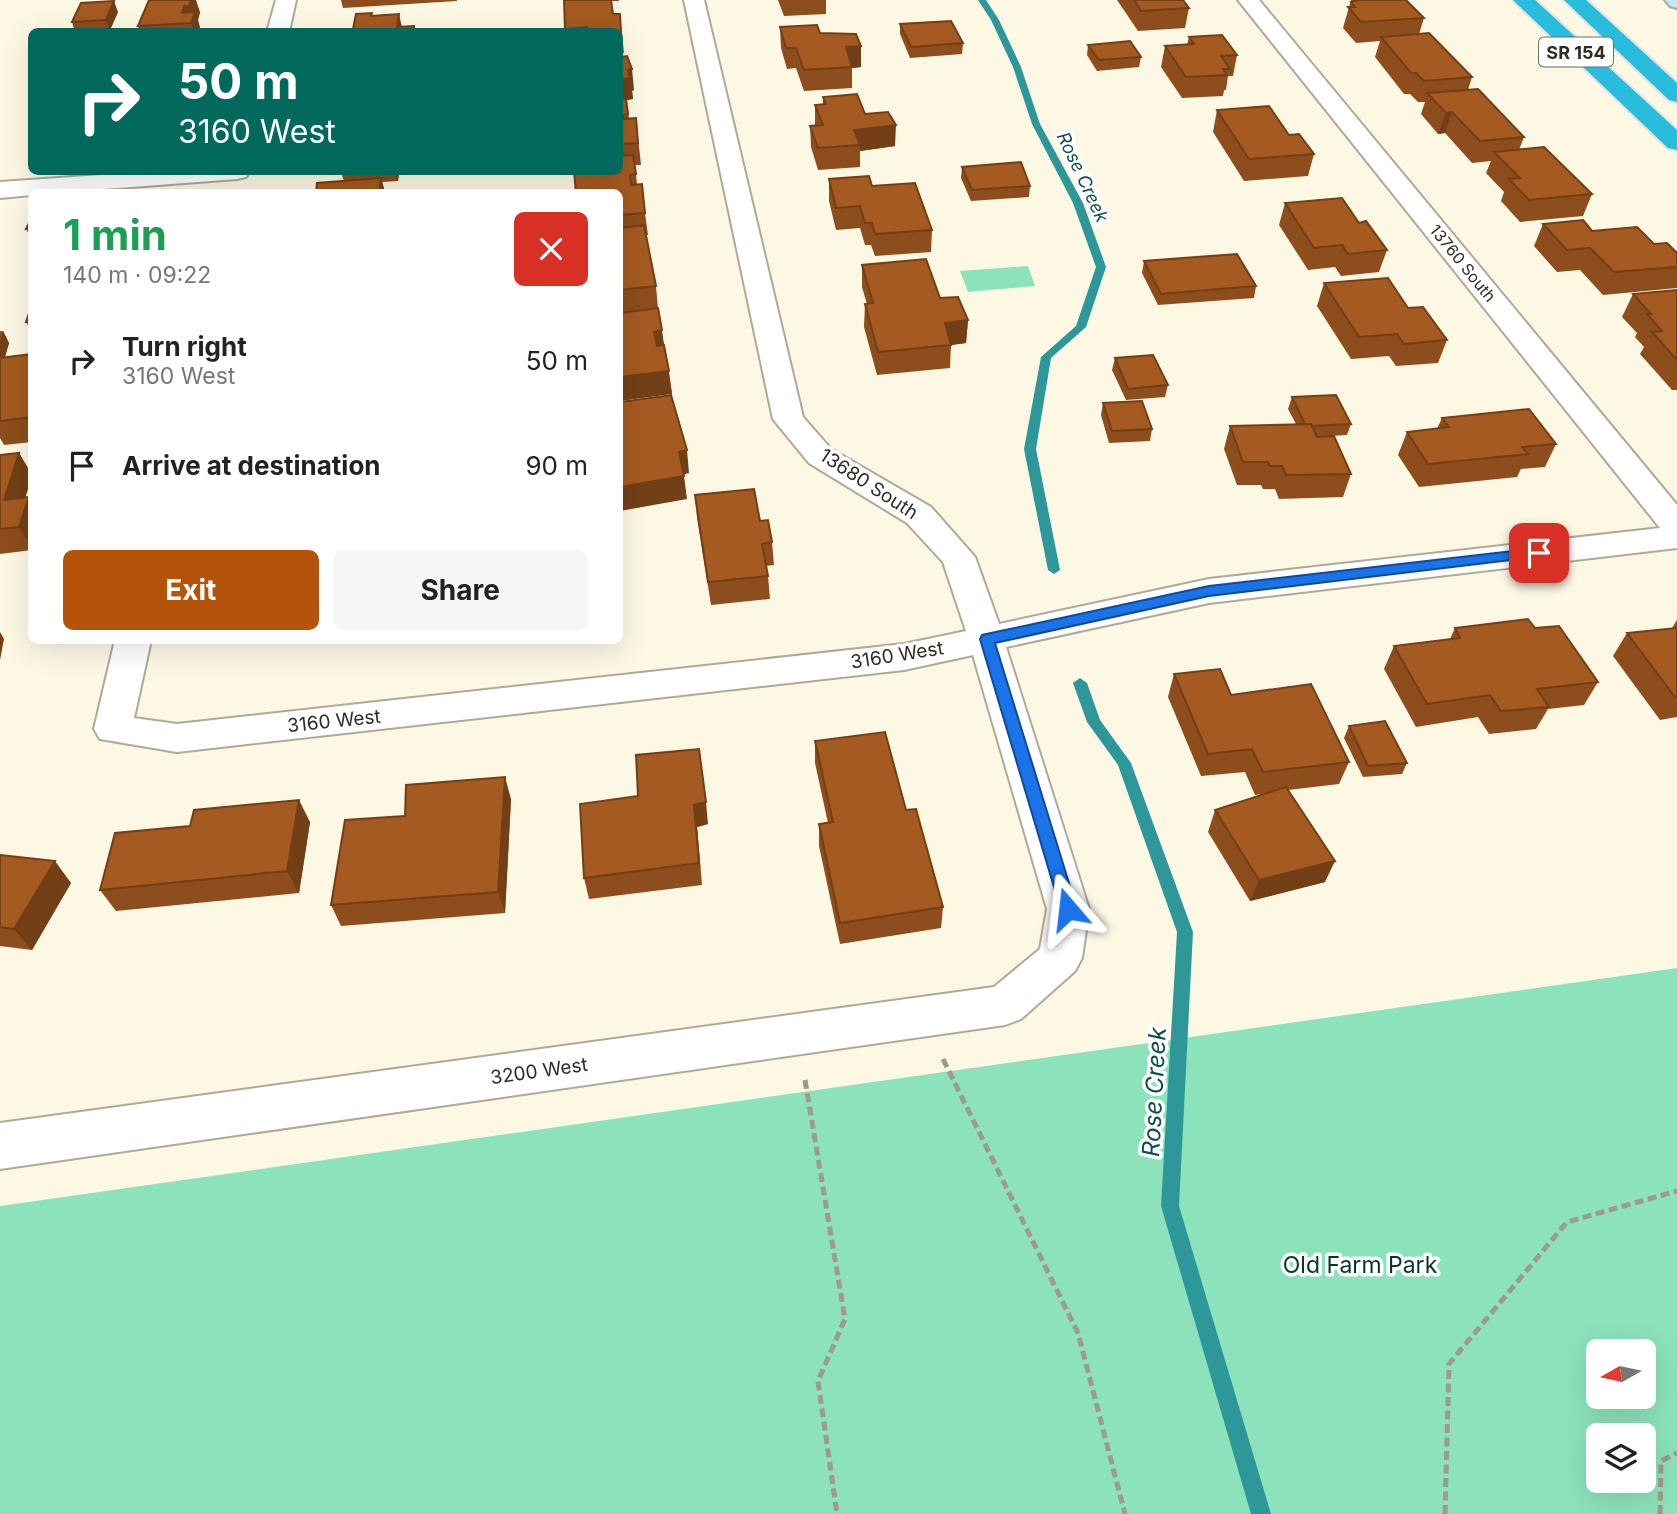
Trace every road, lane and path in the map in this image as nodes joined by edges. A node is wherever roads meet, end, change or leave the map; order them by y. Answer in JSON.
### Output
{"nodes":[{"id":1,"x":286,"y":0,"type":"edge"},
{"id":2,"x":694,"y":0,"type":"edge"},
{"id":3,"x":1248,"y":0,"type":"edge"},
{"id":4,"x":1507,"y":0,"type":"edge"},
{"id":5,"x":1522,"y":0,"type":"edge"},
{"id":6,"x":1575,"y":0,"type":"edge"},
{"id":7,"x":279,"y":28,"type":"edge"},
{"id":8,"x":1677,"y":95,"type":"edge"},
{"id":9,"x":1630,"y":102,"type":"junction"},
{"id":10,"x":1677,"y":143,"type":"edge"},
{"id":11,"x":198,"y":175,"type":"edge"},
{"id":12,"x":0,"y":190,"type":"edge"},
{"id":13,"x":1677,"y":527,"type":"edge"},
{"id":14,"x":1677,"y":537,"type":"edge"},
{"id":15,"x":987,"y":639,"type":"junction"},
{"id":16,"x":133,"y":644,"type":"edge"},
{"id":17,"x":1060,"y":958,"type":"joint"},
{"id":18,"x":942,"y":1055,"type":"dead end"},
{"id":19,"x":805,"y":1080,"type":"dead end"},
{"id":20,"x":0,"y":1146,"type":"edge"},
{"id":21,"x":1677,"y":1191,"type":"edge"},
{"id":22,"x":1677,"y":1453,"type":"edge"},
{"id":23,"x":838,"y":1514,"type":"edge"},
{"id":24,"x":1125,"y":1514,"type":"edge"},
{"id":25,"x":1445,"y":1514,"type":"edge"},
{"id":26,"x":1660,"y":1514,"type":"edge"}],
"edges":[{"from":1,"to":7,"type":"street"},
{"from":2,"to":15,"type":"street","name":"13680 South"},
{"from":3,"to":13,"type":"street","name":"13760 South"},
{"from":4,"to":9,"type":"highway"},
{"from":5,"to":9,"type":"highway","number":"SR 154"},
{"from":6,"to":8,"type":"highway","number":"SR 154"},
{"from":9,"to":10,"type":"highway","number":"SR 154"},
{"from":11,"to":12,"type":"street"},
{"from":14,"to":15,"type":"street","name":"3160 West"},
{"from":15,"to":16,"type":"street","name":"3160 West"},
{"from":15,"to":17,"type":"street","name":"13680 South"},
{"from":17,"to":20,"type":"street","name":"3200 West"},
{"from":18,"to":24,"type":"path"},
{"from":19,"to":23,"type":"path"},
{"from":21,"to":25,"type":"path"},
{"from":22,"to":26,"type":"path"}]}
